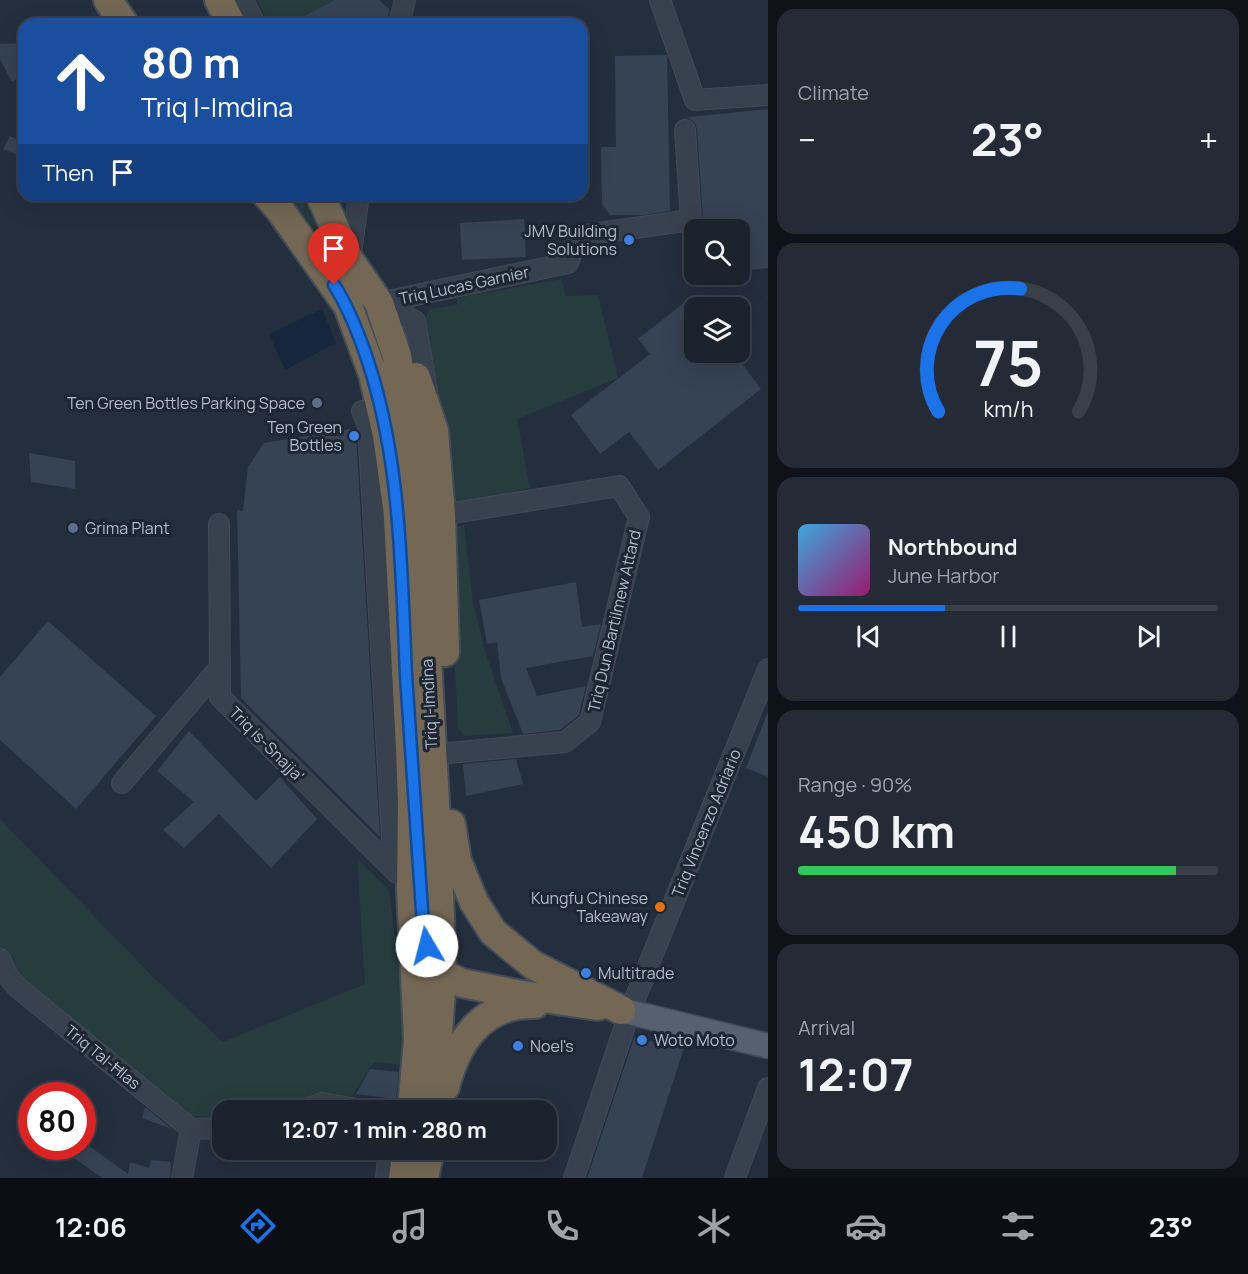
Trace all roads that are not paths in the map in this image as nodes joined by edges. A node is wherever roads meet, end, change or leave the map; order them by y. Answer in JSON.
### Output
{"nodes":[{"id":1,"x":108,"y":0,"type":"edge"},
{"id":2,"x":119,"y":0,"type":"edge"},
{"id":3,"x":660,"y":0,"type":"edge"},
{"id":4,"x":403,"y":1,"type":"edge"},
{"id":5,"x":122,"y":18,"type":"edge"},
{"id":6,"x":124,"y":18,"type":"edge"},
{"id":7,"x":400,"y":18,"type":"edge"},
{"id":8,"x":768,"y":95,"type":"edge"},
{"id":9,"x":685,"y":130,"type":"dead end"},
{"id":10,"x":272,"y":201,"type":"edge"},
{"id":11,"x":323,"y":201,"type":"edge"},
{"id":12,"x":357,"y":201,"type":"edge"},
{"id":13,"x":350,"y":261,"type":"junction"},
{"id":14,"x":382,"y":314,"type":"junction"},
{"id":15,"x":362,"y":411,"type":"dead end"},
{"id":16,"x":387,"y":435,"type":"junction"},
{"id":17,"x":370,"y":458,"type":"junction"},
{"id":18,"x":441,"y":515,"type":"junction"},
{"id":19,"x":219,"y":524,"type":"dead end"},
{"id":20,"x":220,"y":667,"type":"junction"},
{"id":21,"x":768,"y":669,"type":"edge"},
{"id":22,"x":410,"y":748,"type":"junction"},
{"id":23,"x":449,"y":753,"type":"junction"},
{"id":24,"x":122,"y":783,"type":"dead end"},
{"id":25,"x":438,"y":852,"type":"junction"},
{"id":26,"x":412,"y":880,"type":"junction"},
{"id":27,"x":2,"y":970,"type":"edge"},
{"id":28,"x":445,"y":976,"type":"junction"},
{"id":29,"x":626,"y":1011,"type":"junction"},
{"id":30,"x":768,"y":1046,"type":"edge"},
{"id":31,"x":768,"y":1088,"type":"edge"},
{"id":32,"x":413,"y":1100,"type":"edge"},
{"id":33,"x":434,"y":1100,"type":"edge"},
{"id":34,"x":442,"y":1100,"type":"edge"},
{"id":35,"x":212,"y":1129,"type":"edge"},
{"id":36,"x":191,"y":1130,"type":"junction"},
{"id":37,"x":388,"y":1160,"type":"edge"},
{"id":38,"x":405,"y":1160,"type":"edge"},
{"id":39,"x":428,"y":1160,"type":"edge"},
{"id":40,"x":182,"y":1178,"type":"edge"},
{"id":41,"x":386,"y":1178,"type":"edge"},
{"id":42,"x":403,"y":1178,"type":"edge"},
{"id":43,"x":424,"y":1178,"type":"edge"},
{"id":44,"x":574,"y":1178,"type":"edge"},
{"id":45,"x":735,"y":1178,"type":"edge"}],
"edges":[{"from":1,"to":5,"type":"highway"},
{"from":2,"to":6,"type":"highway"},
{"from":3,"to":8,"type":"street"},
{"from":4,"to":7,"type":"street"},
{"from":9,"to":14,"type":"street","name":"Triq Lucas Garnier"},
{"from":10,"to":16,"type":"highway","name":"Triq l-Imdina"},
{"from":11,"to":13,"type":"highway","name":"Triq l-Imdina"},
{"from":12,"to":13,"type":"street"},
{"from":13,"to":14,"type":"highway","name":"Triq l-Imdina"},
{"from":14,"to":18,"type":"highway"},
{"from":14,"to":25,"type":"highway","name":"Triq l-Imdina"},
{"from":15,"to":17,"type":"street"},
{"from":16,"to":17,"type":"street"},
{"from":16,"to":22,"type":"highway","name":"Triq l-Imdina"},
{"from":17,"to":26,"type":"street"},
{"from":18,"to":23,"type":"highway"},
{"from":18,"to":23,"type":"street","name":"Triq Dun Bartilmew Attard"},
{"from":19,"to":20,"type":"street","name":"Triq is-Snajja'"},
{"from":20,"to":24,"type":"street"},
{"from":20,"to":26,"type":"street","name":"Triq is-Snajja'"},
{"from":21,"to":29,"type":"street","name":"Triq Vincenzo Adriario"},
{"from":22,"to":26,"type":"highway","name":"Triq l-Imdina"},
{"from":22,"to":28,"type":"highway"},
{"from":23,"to":29,"type":"highway"},
{"from":25,"to":28,"type":"highway","name":"Triq l-Imdina"},
{"from":25,"to":29,"type":"highway"},
{"from":26,"to":32,"type":"highway","name":"Triq l-Imdina"},
{"from":27,"to":36,"type":"street","name":"Triq Tal-Ħlas"},
{"from":28,"to":29,"type":"highway"},
{"from":28,"to":33,"type":"highway","name":"Triq l-Imdina"},
{"from":29,"to":30,"type":"main road"},
{"from":29,"to":34,"type":"highway"},
{"from":29,"to":44,"type":"street","name":"Triq Vincenzo Adriario"},
{"from":31,"to":45,"type":"street"},
{"from":35,"to":36,"type":"street"},
{"from":36,"to":40,"type":"street"},
{"from":37,"to":41,"type":"street"},
{"from":38,"to":42,"type":"highway"},
{"from":39,"to":43,"type":"highway"}]}
